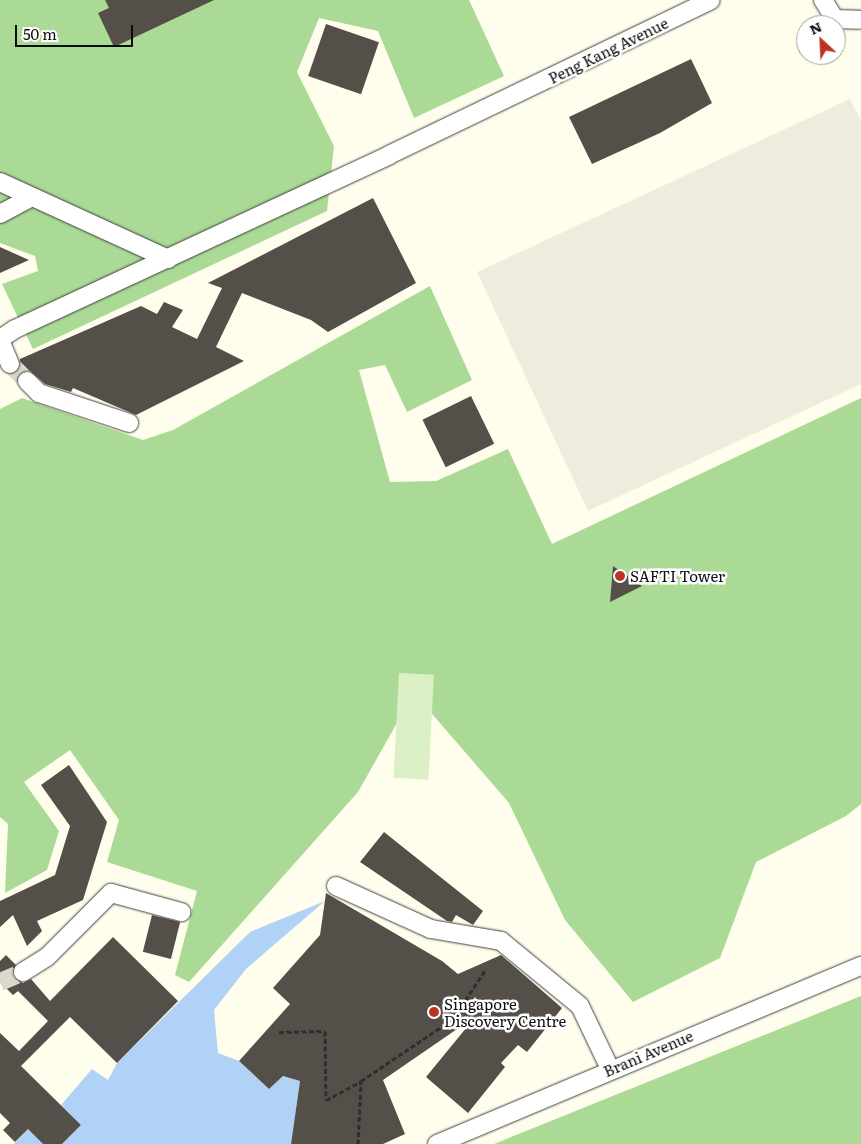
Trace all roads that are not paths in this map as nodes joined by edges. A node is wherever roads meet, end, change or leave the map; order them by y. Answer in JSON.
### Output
{"nodes":[{"id":1,"x":711,"y":0,"type":"edge"},
{"id":2,"x":823,"y":0,"type":"edge"},
{"id":3,"x":859,"y":20,"type":"dead end"},
{"id":4,"x":0,"y":182,"type":"edge"},
{"id":5,"x":32,"y":197,"type":"junction"},
{"id":6,"x":0,"y":214,"type":"edge"},
{"id":7,"x":168,"y":260,"type":"junction"},
{"id":8,"x":5,"y":358,"type":"edge"},
{"id":9,"x":27,"y":381,"type":"tunnel mouth"},
{"id":10,"x":129,"y":423,"type":"dead end"},
{"id":11,"x":336,"y":886,"type":"dead end"},
{"id":12,"x":181,"y":912,"type":"dead end"},
{"id":13,"x":861,"y":966,"type":"edge"},
{"id":14,"x":23,"y":972,"type":"tunnel mouth"},
{"id":15,"x":610,"y":1069,"type":"junction"},
{"id":16,"x":437,"y":1144,"type":"edge"}],
"edges":[{"from":1,"to":7,"type":"lane","name":"Peng Kang Avenue"},
{"from":2,"to":3,"type":"lane"},
{"from":4,"to":5,"type":"lane"},
{"from":5,"to":6,"type":"lane"},
{"from":5,"to":7,"type":"lane"},
{"from":7,"to":8,"type":"lane","name":"Peng Kang Avenue"},
{"from":9,"to":10,"type":"lane"},
{"from":11,"to":15,"type":"lane"},
{"from":12,"to":14,"type":"lane"},
{"from":13,"to":15,"type":"lane","name":"Brani Avenue"},
{"from":15,"to":16,"type":"lane","name":"Brani Avenue"}]}
